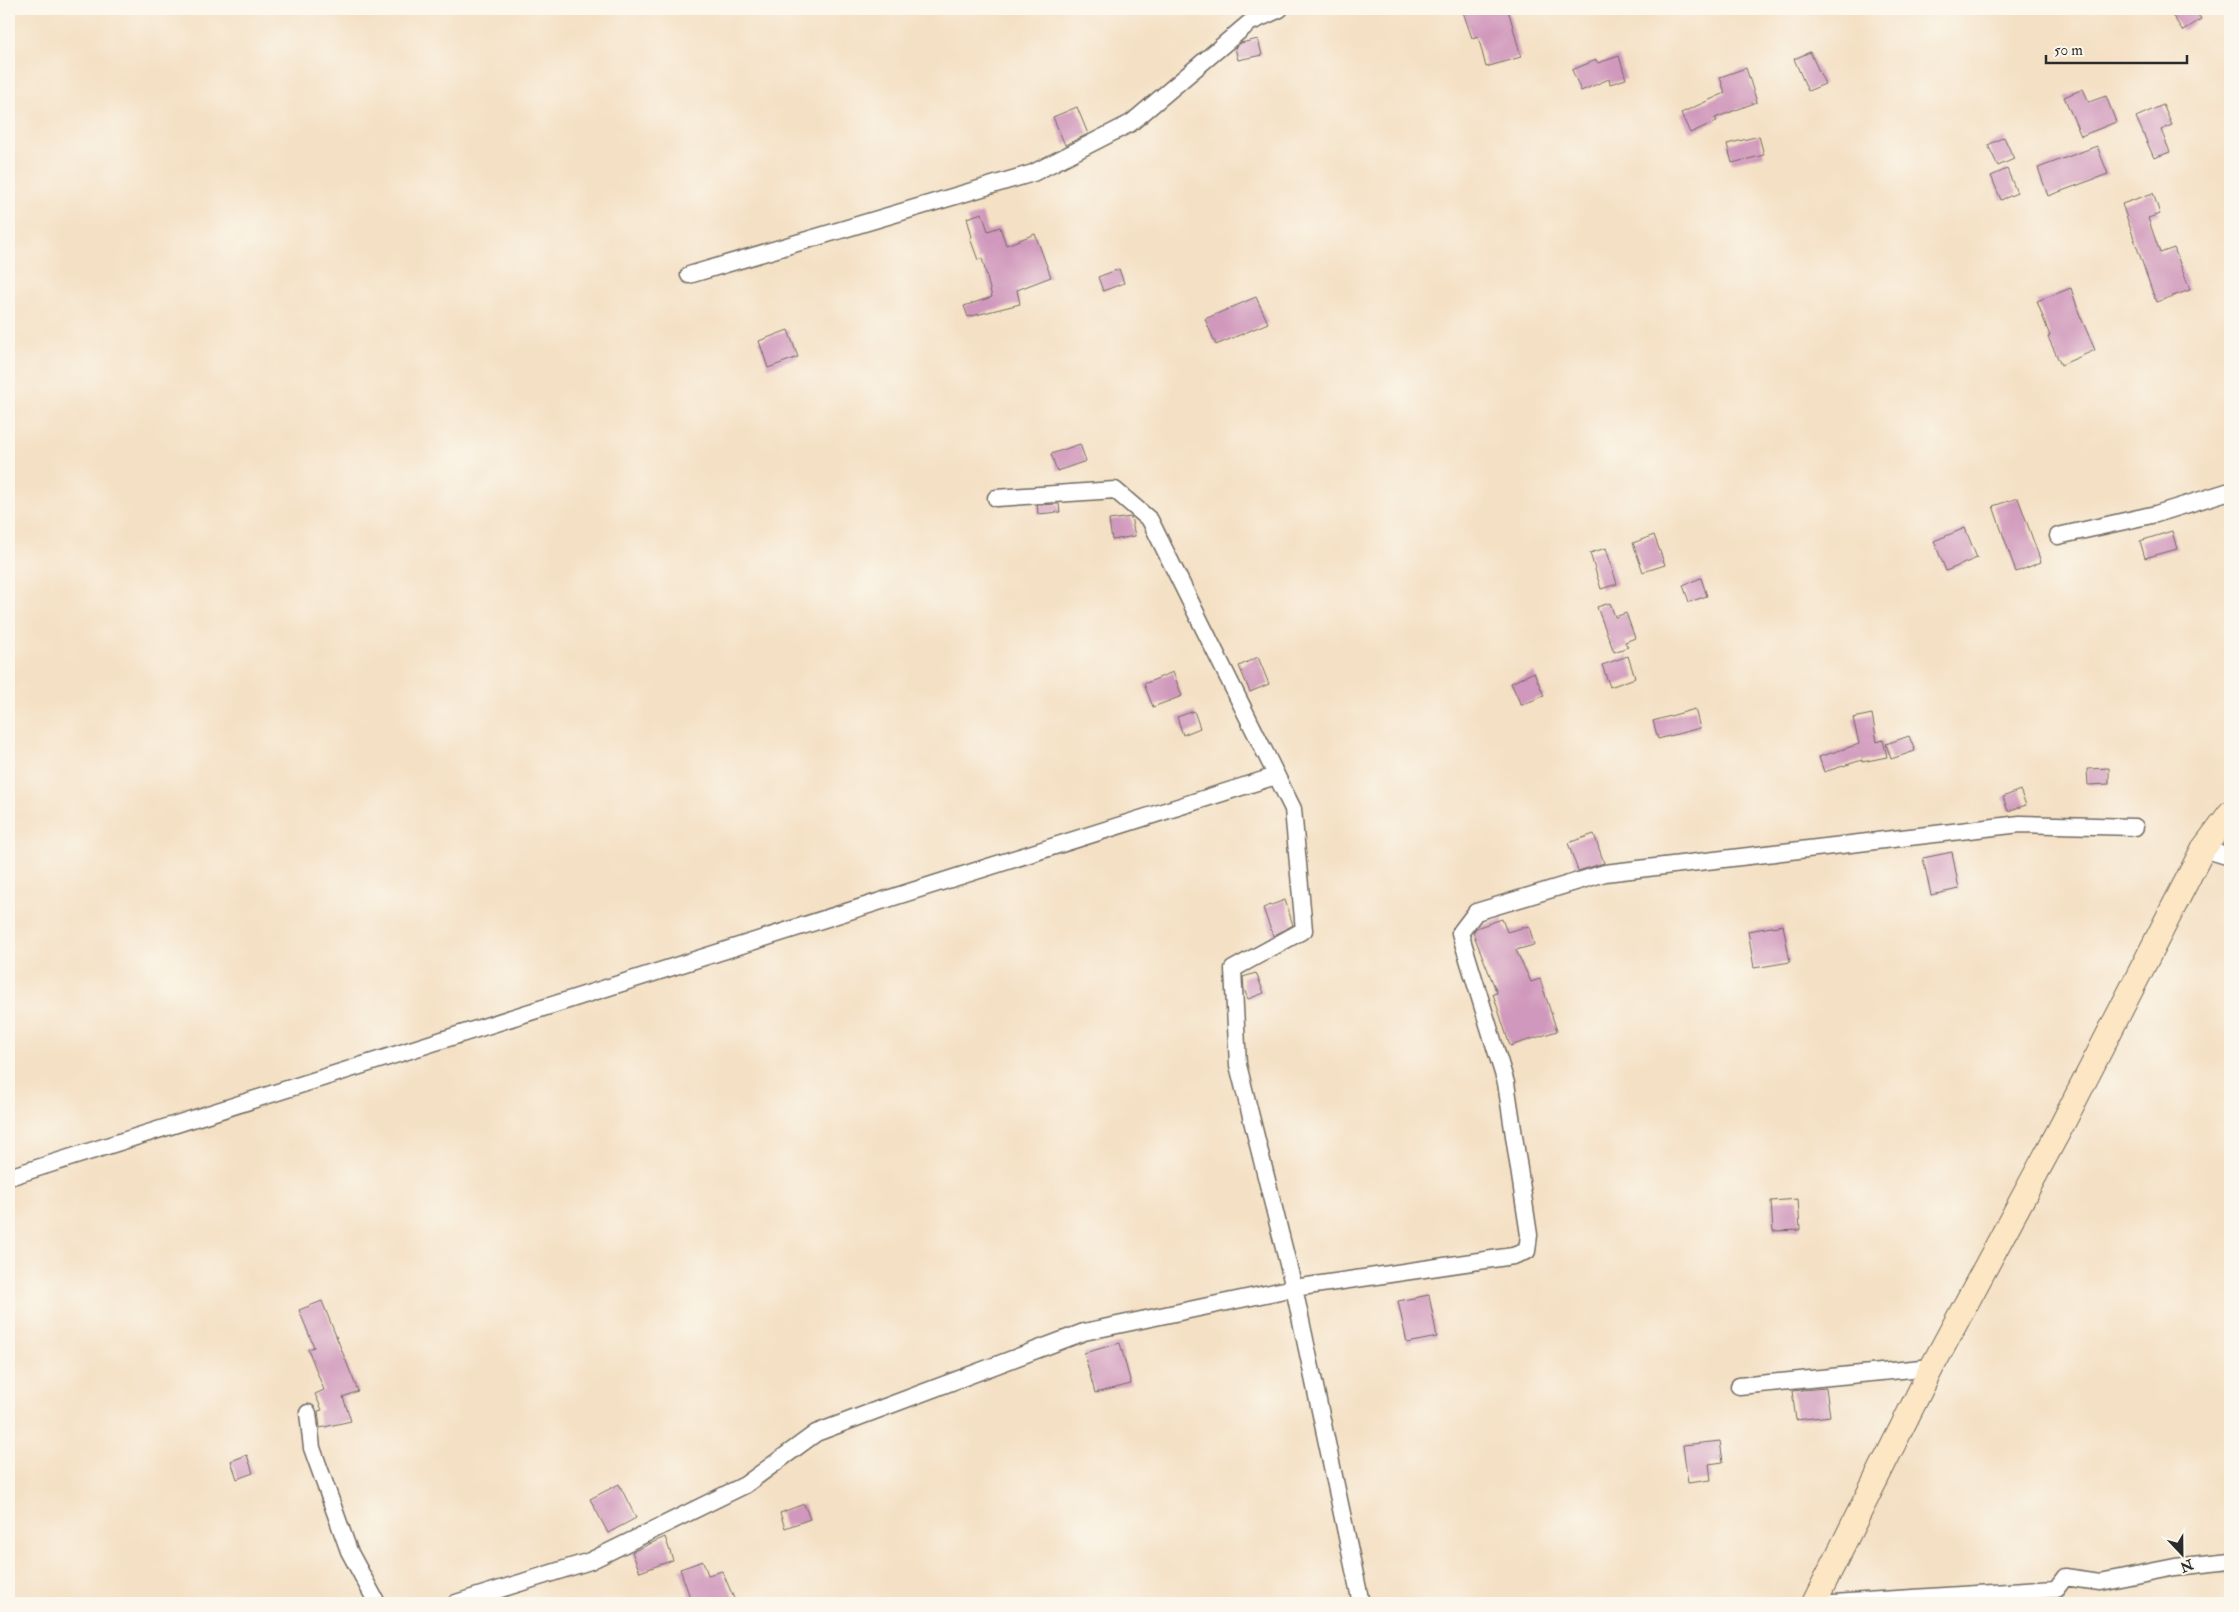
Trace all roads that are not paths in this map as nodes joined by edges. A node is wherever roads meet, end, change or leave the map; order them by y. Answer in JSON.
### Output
{"nodes":[{"id":1,"x":1280,"y":9,"type":"edge"},
{"id":2,"x":689,"y":276,"type":"dead end"},
{"id":3,"x":2230,"y":491,"type":"edge"},
{"id":4,"x":996,"y":498,"type":"dead end"},
{"id":5,"x":2058,"y":536,"type":"dead end"},
{"id":6,"x":1276,"y":776,"type":"junction"},
{"id":7,"x":2230,"y":813,"type":"edge"},
{"id":8,"x":2135,"y":827,"type":"dead end"},
{"id":9,"x":2203,"y":849,"type":"junction"},
{"id":10,"x":2230,"y":857,"type":"edge"},
{"id":11,"x":9,"y":1178,"type":"edge"},
{"id":12,"x":1294,"y":1288,"type":"junction"},
{"id":13,"x":1932,"y":1367,"type":"junction"},
{"id":14,"x":1739,"y":1386,"type":"dead end"},
{"id":15,"x":308,"y":1413,"type":"dead end"},
{"id":16,"x":2230,"y":1561,"type":"edge"},
{"id":17,"x":377,"y":1603,"type":"edge"},
{"id":18,"x":456,"y":1603,"type":"edge"},
{"id":19,"x":1361,"y":1603,"type":"edge"},
{"id":20,"x":1814,"y":1603,"type":"edge"},
{"id":21,"x":1833,"y":1603,"type":"edge"}],
"edges":[{"from":1,"to":2,"type":"street"},
{"from":3,"to":5,"type":"street"},
{"from":4,"to":6,"type":"street"},
{"from":6,"to":11,"type":"street"},
{"from":6,"to":12,"type":"street"},
{"from":7,"to":9,"type":"main road"},
{"from":8,"to":12,"type":"street"},
{"from":9,"to":10,"type":"street"},
{"from":9,"to":13,"type":"main road"},
{"from":12,"to":18,"type":"street"},
{"from":12,"to":19,"type":"street"},
{"from":13,"to":14,"type":"street"},
{"from":13,"to":20,"type":"main road"},
{"from":15,"to":17,"type":"street"},
{"from":16,"to":21,"type":"street"}]}
